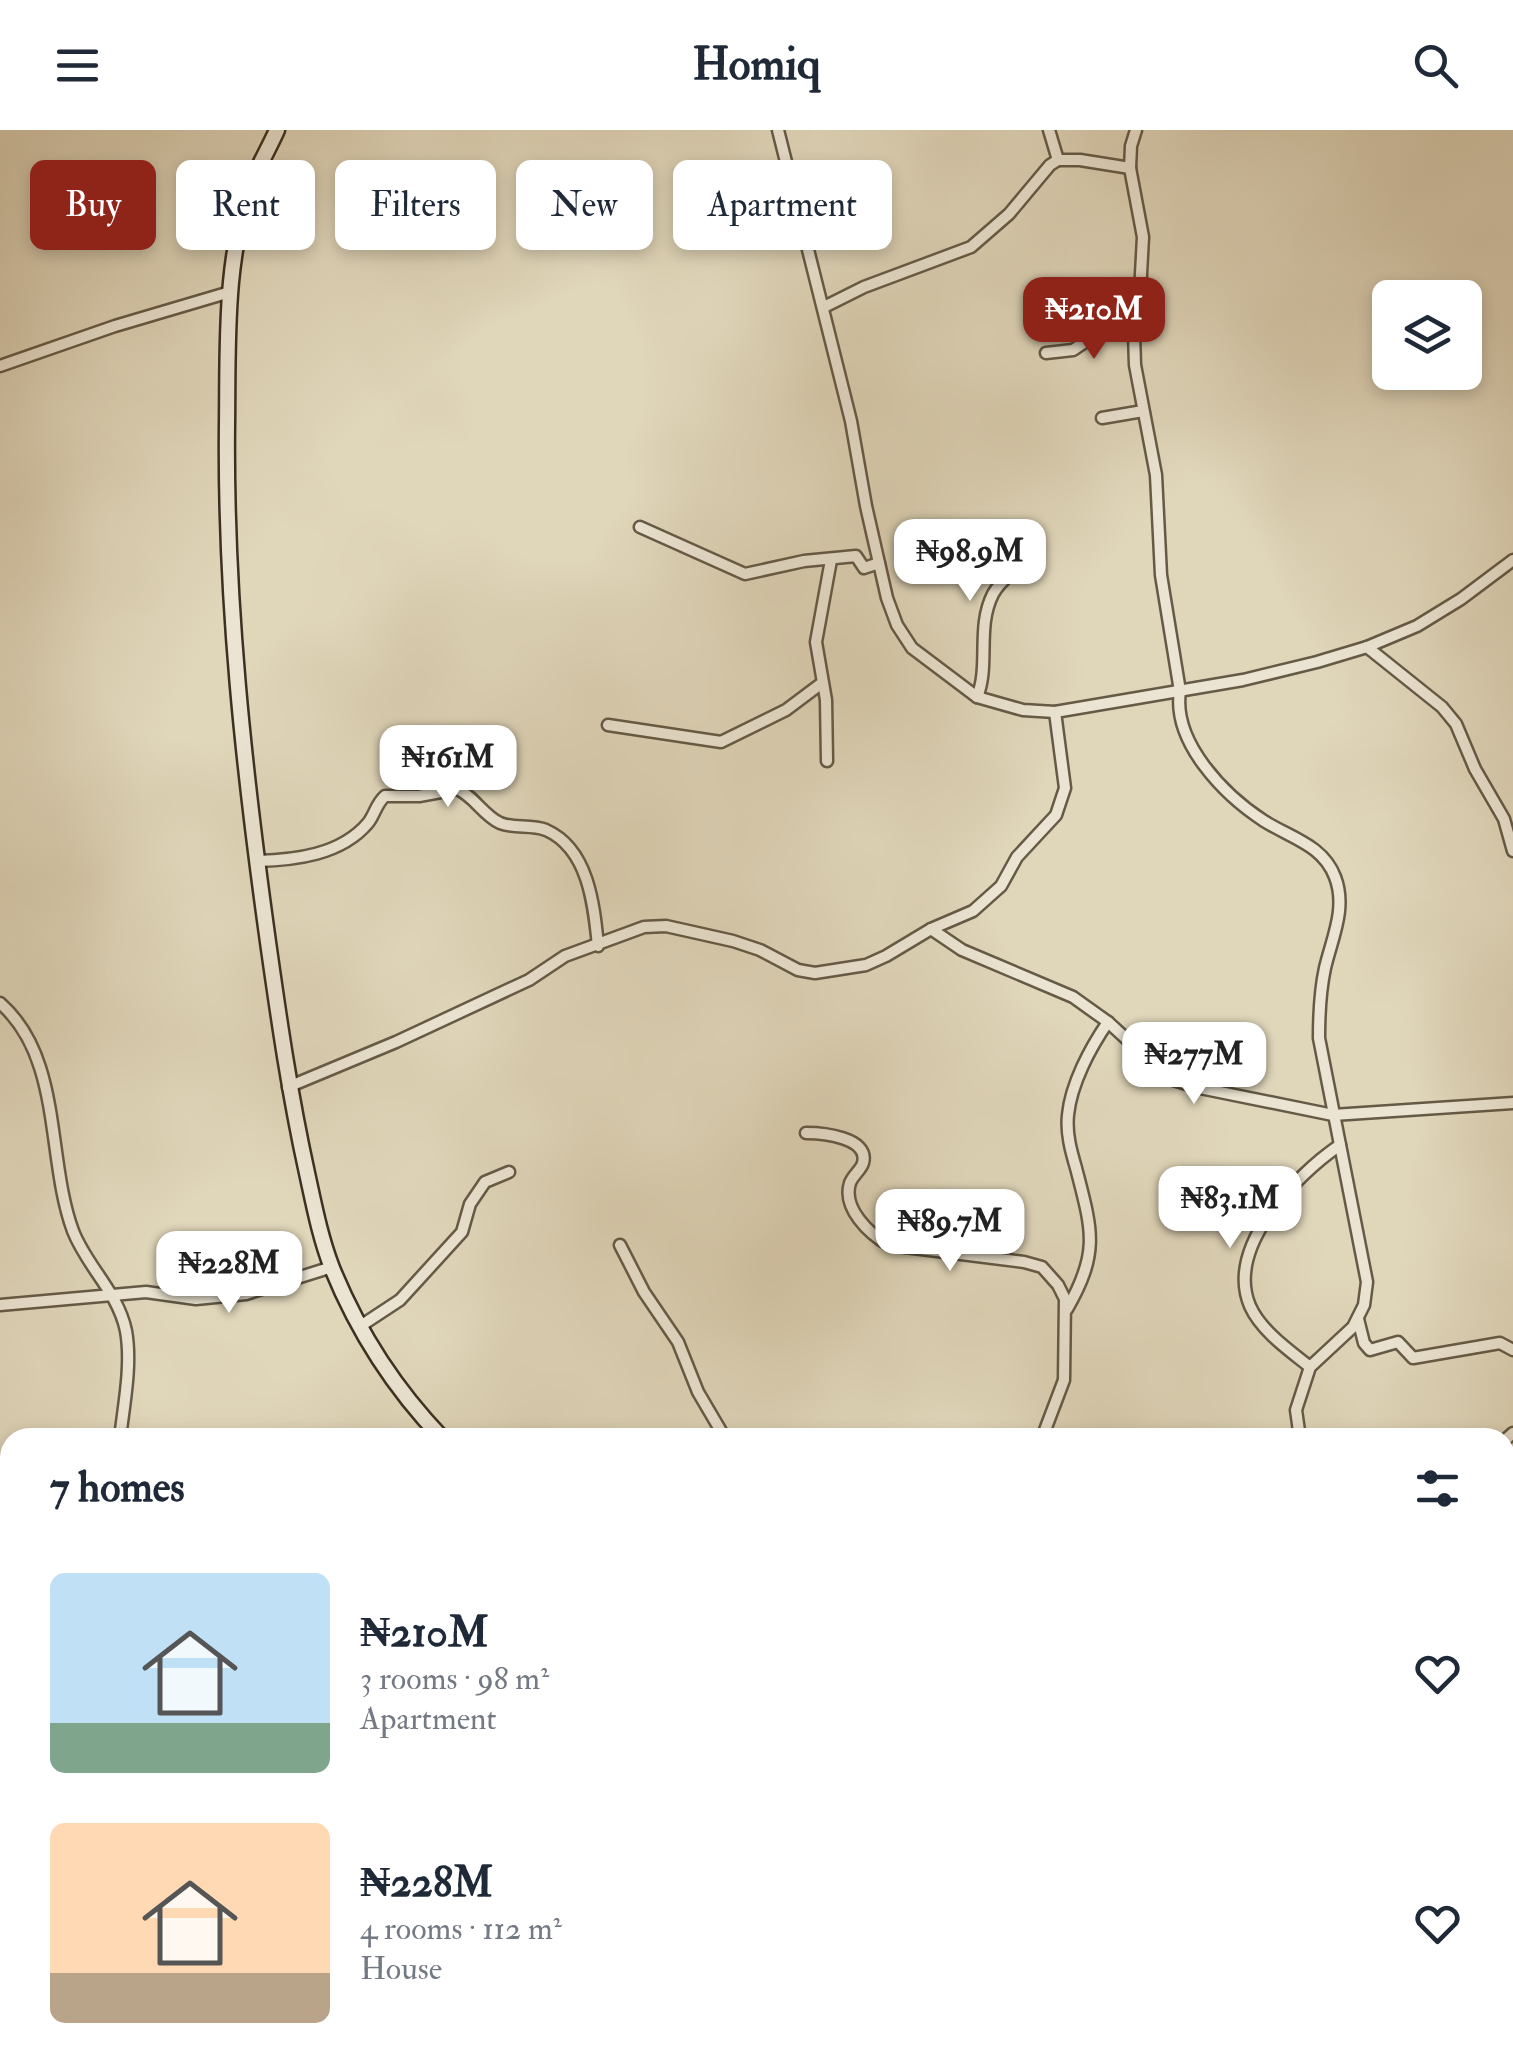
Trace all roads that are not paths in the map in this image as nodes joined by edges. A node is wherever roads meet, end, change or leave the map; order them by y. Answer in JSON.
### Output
{"nodes":[{"id":1,"x":277,"y":130,"type":"edge"},
{"id":2,"x":778,"y":130,"type":"edge"},
{"id":3,"x":1049,"y":130,"type":"edge"},
{"id":4,"x":1136,"y":130,"type":"edge"},
{"id":5,"x":1058,"y":160,"type":"junction"},
{"id":6,"x":1130,"y":168,"type":"junction"},
{"id":7,"x":230,"y":292,"type":"junction"},
{"id":8,"x":824,"y":307,"type":"junction"},
{"id":9,"x":1136,"y":327,"type":"junction"},
{"id":10,"x":1046,"y":353,"type":"dead end"},
{"id":11,"x":0,"y":366,"type":"edge"},
{"id":12,"x":1143,"y":411,"type":"junction"},
{"id":13,"x":1102,"y":418,"type":"dead end"},
{"id":14,"x":640,"y":527,"type":"dead end"},
{"id":15,"x":1034,"y":537,"type":"dead end"},
{"id":16,"x":831,"y":560,"type":"junction"},
{"id":17,"x":1513,"y":560,"type":"edge"},
{"id":18,"x":879,"y":563,"type":"junction"},
{"id":19,"x":1367,"y":648,"type":"junction"},
{"id":20,"x":822,"y":683,"type":"junction"},
{"id":21,"x":1180,"y":690,"type":"junction"},
{"id":22,"x":977,"y":697,"type":"junction"},
{"id":23,"x":1055,"y":712,"type":"junction"},
{"id":24,"x":608,"y":725,"type":"dead end"},
{"id":25,"x":827,"y":761,"type":"dead end"},
{"id":26,"x":1513,"y":850,"type":"edge"},
{"id":27,"x":257,"y":861,"type":"junction"},
{"id":28,"x":931,"y":929,"type":"junction"},
{"id":29,"x":598,"y":946,"type":"junction"},
{"id":30,"x":0,"y":1003,"type":"edge"},
{"id":31,"x":1108,"y":1022,"type":"junction"},
{"id":32,"x":288,"y":1087,"type":"junction"},
{"id":33,"x":1513,"y":1102,"type":"edge"},
{"id":34,"x":1333,"y":1114,"type":"junction"},
{"id":35,"x":806,"y":1133,"type":"dead end"},
{"id":36,"x":1340,"y":1146,"type":"junction"},
{"id":37,"x":509,"y":1172,"type":"dead end"},
{"id":38,"x":620,"y":1245,"type":"dead end"},
{"id":39,"x":332,"y":1266,"type":"junction"},
{"id":40,"x":112,"y":1294,"type":"junction"},
{"id":41,"x":0,"y":1305,"type":"edge"},
{"id":42,"x":1064,"y":1314,"type":"junction"},
{"id":43,"x":1358,"y":1319,"type":"junction"},
{"id":44,"x":359,"y":1327,"type":"junction"},
{"id":45,"x":1513,"y":1350,"type":"edge"},
{"id":46,"x":1310,"y":1367,"type":"junction"},
{"id":47,"x":121,"y":1428,"type":"edge"},
{"id":48,"x":433,"y":1428,"type":"edge"},
{"id":49,"x":719,"y":1428,"type":"edge"},
{"id":50,"x":1046,"y":1428,"type":"edge"},
{"id":51,"x":1299,"y":1428,"type":"edge"}],
"edges":[{"from":1,"to":7,"type":"main road"},
{"from":2,"to":8,"type":"street"},
{"from":3,"to":5,"type":"street"},
{"from":4,"to":6,"type":"street"},
{"from":5,"to":6,"type":"street"},
{"from":5,"to":8,"type":"street"},
{"from":6,"to":9,"type":"street"},
{"from":7,"to":11,"type":"street"},
{"from":7,"to":27,"type":"main road"},
{"from":8,"to":18,"type":"street"},
{"from":9,"to":10,"type":"street"},
{"from":9,"to":12,"type":"street"},
{"from":12,"to":13,"type":"street"},
{"from":12,"to":21,"type":"street"},
{"from":14,"to":16,"type":"street"},
{"from":15,"to":22,"type":"street"},
{"from":16,"to":18,"type":"street"},
{"from":16,"to":20,"type":"street"},
{"from":17,"to":19,"type":"street"},
{"from":18,"to":22,"type":"street"},
{"from":19,"to":21,"type":"street"},
{"from":19,"to":26,"type":"street"},
{"from":20,"to":24,"type":"street"},
{"from":20,"to":25,"type":"street"},
{"from":21,"to":23,"type":"street"},
{"from":21,"to":34,"type":"street"},
{"from":22,"to":23,"type":"street"},
{"from":23,"to":28,"type":"street"},
{"from":27,"to":29,"type":"street"},
{"from":27,"to":32,"type":"main road"},
{"from":28,"to":29,"type":"street"},
{"from":28,"to":31,"type":"street"},
{"from":29,"to":32,"type":"street"},
{"from":30,"to":40,"type":"street"},
{"from":31,"to":34,"type":"street"},
{"from":31,"to":42,"type":"street"},
{"from":32,"to":39,"type":"main road"},
{"from":33,"to":34,"type":"street"},
{"from":34,"to":36,"type":"street"},
{"from":35,"to":42,"type":"street"},
{"from":36,"to":43,"type":"street"},
{"from":36,"to":46,"type":"street"},
{"from":37,"to":44,"type":"street"},
{"from":38,"to":49,"type":"street"},
{"from":39,"to":40,"type":"street"},
{"from":39,"to":44,"type":"main road"},
{"from":40,"to":41,"type":"street"},
{"from":40,"to":47,"type":"street"},
{"from":42,"to":50,"type":"street"},
{"from":43,"to":45,"type":"street"},
{"from":43,"to":46,"type":"street"},
{"from":44,"to":48,"type":"main road"},
{"from":46,"to":51,"type":"street"}]}
